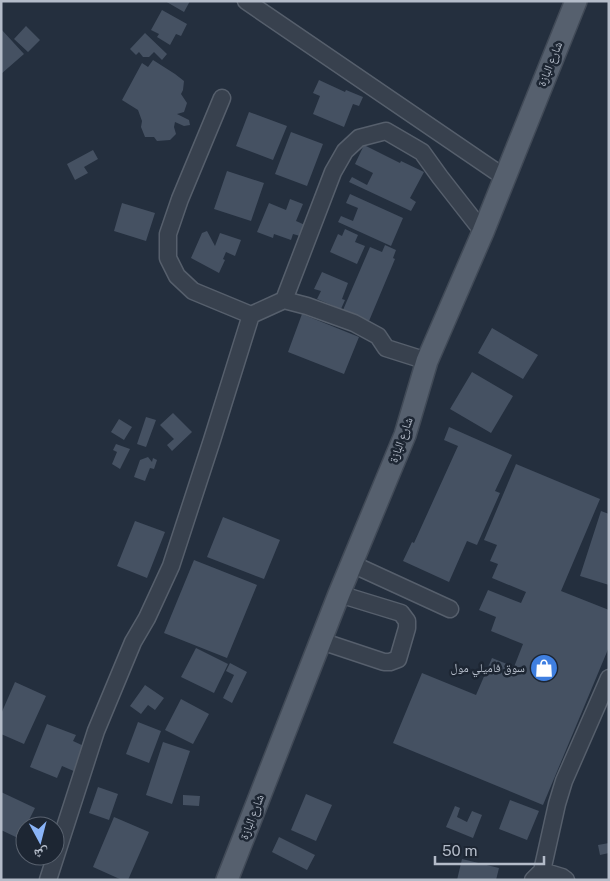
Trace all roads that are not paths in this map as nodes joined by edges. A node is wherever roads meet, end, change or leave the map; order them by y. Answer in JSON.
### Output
{"nodes":[{"id":1,"x":246,"y":1,"type":"edge"},
{"id":2,"x":576,"y":1,"type":"edge"},
{"id":3,"x":222,"y":98,"type":"dead end"},
{"id":4,"x":504,"y":177,"type":"junction"},
{"id":5,"x":482,"y":232,"type":"junction"},
{"id":6,"x":284,"y":300,"type":"junction"},
{"id":7,"x":251,"y":315,"type":"junction"},
{"id":8,"x":427,"y":360,"type":"junction"},
{"id":9,"x":352,"y":564,"type":"junction"},
{"id":10,"x":339,"y":594,"type":"junction"},
{"id":11,"x":450,"y":609,"type":"dead end"},
{"id":12,"x":321,"y":641,"type":"junction"},
{"id":13,"x":609,"y":678,"type":"edge"},
{"id":14,"x":537,"y":875,"type":"edge"},
{"id":15,"x":48,"y":880,"type":"edge"},
{"id":16,"x":227,"y":880,"type":"edge"},
{"id":17,"x":566,"y":880,"type":"edge"}],
"edges":[{"from":1,"to":4,"type":"street"},
{"from":2,"to":4,"type":"main road","name":"شارع البازة"},
{"from":3,"to":7,"type":"street"},
{"from":4,"to":5,"type":"main road","name":"شارع البازة"},
{"from":5,"to":6,"type":"street"},
{"from":5,"to":8,"type":"main road","name":"شارع البازة"},
{"from":6,"to":7,"type":"street"},
{"from":6,"to":8,"type":"street"},
{"from":7,"to":15,"type":"street"},
{"from":8,"to":9,"type":"main road","name":"شارع البازة"},
{"from":9,"to":10,"type":"main road","name":"شارع البازة"},
{"from":9,"to":11,"type":"street"},
{"from":10,"to":12,"type":"main road","name":"شارع البازة"},
{"from":10,"to":12,"type":"street"},
{"from":12,"to":16,"type":"main road","name":"شارع البازة"},
{"from":13,"to":14,"type":"street"},
{"from":14,"to":17,"type":"street"}]}
